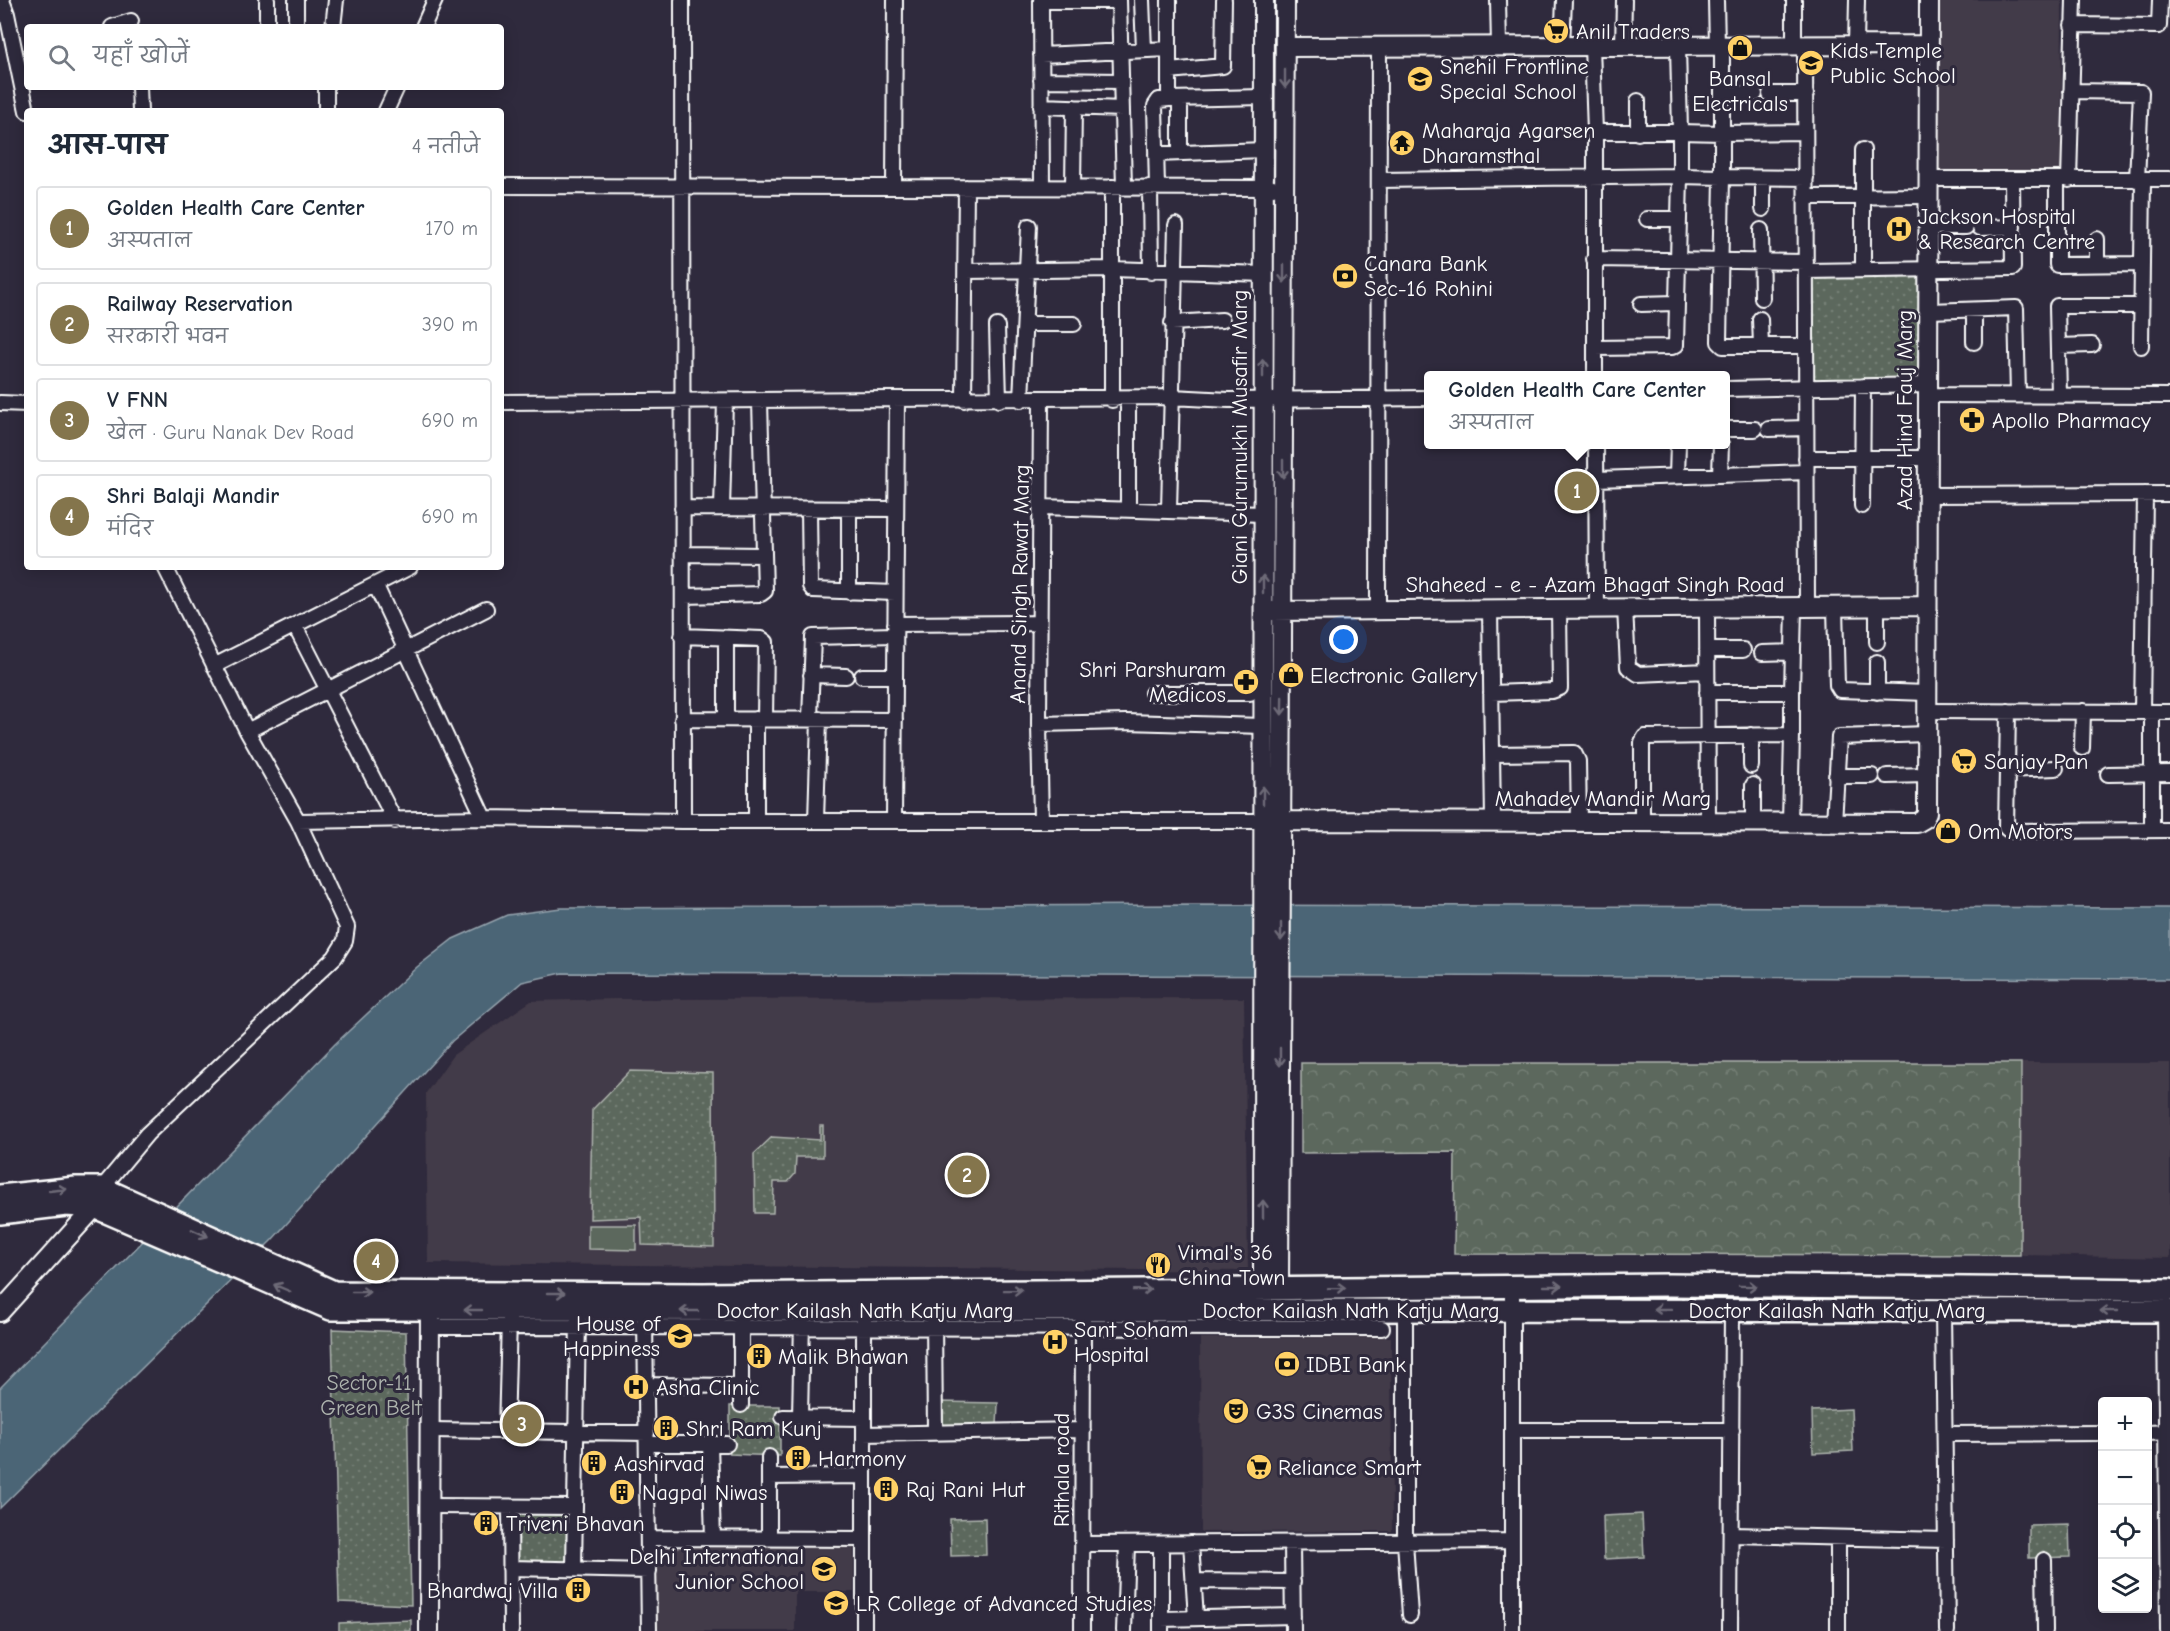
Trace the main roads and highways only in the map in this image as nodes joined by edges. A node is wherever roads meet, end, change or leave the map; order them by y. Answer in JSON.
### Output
{"nodes":[{"id":1,"x":0,"y":1196,"type":"edge"},
{"id":2,"x":98,"y":1198,"type":"junction"},
{"id":3,"x":0,"y":1213,"type":"edge"},
{"id":4,"x":1890,"y":1287,"type":"junction"},
{"id":5,"x":2170,"y":1290,"type":"edge"},
{"id":6,"x":1083,"y":1309,"type":"junction"},
{"id":7,"x":430,"y":1310,"type":"junction"},
{"id":8,"x":1890,"y":1310,"type":"junction"},
{"id":9,"x":2169,"y":1311,"type":"edge"}],
"edges":[{"from":1,"to":2,"type":"main road","one_way":true},
{"from":2,"to":3,"type":"main road"},
{"from":2,"to":7,"type":"main road","name":"Doctor Kailash Nath Katju Marg"},
{"from":4,"to":5,"type":"main road","name":"Doctor Kailash Nath Katju Marg"},
{"from":6,"to":4,"type":"main road","name":"Doctor Kailash Nath Katju Marg","one_way":true},
{"from":4,"to":8,"type":"main road"},
{"from":6,"to":7,"type":"main road","name":"Doctor Kailash Nath Katju Marg"},
{"from":7,"to":6,"type":"main road","name":"Doctor Kailash Nath Katju Marg","one_way":true},
{"from":8,"to":6,"type":"main road","name":"Doctor Kailash Nath Katju Marg","one_way":true},
{"from":9,"to":8,"type":"main road","name":"Doctor Kailash Nath Katju Marg","one_way":true}]}
